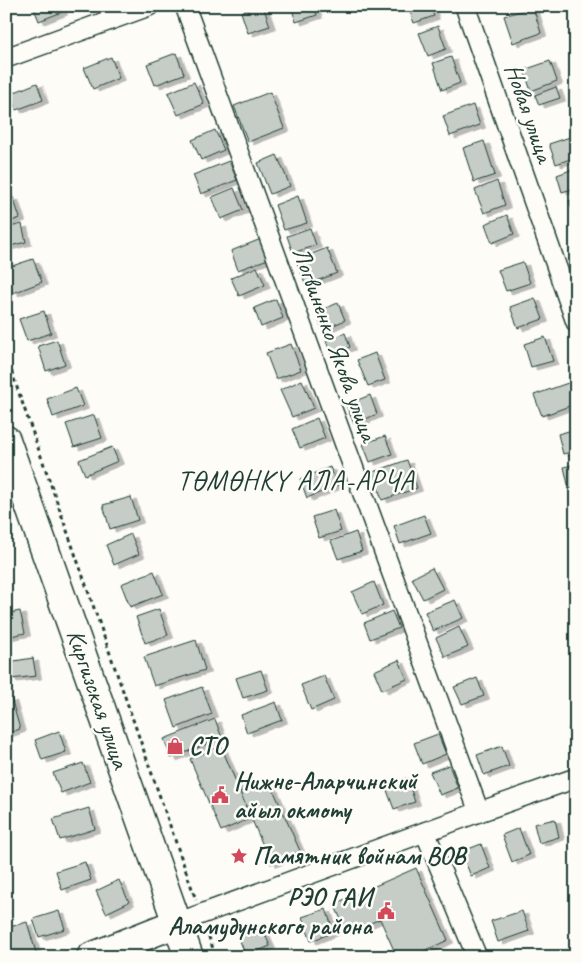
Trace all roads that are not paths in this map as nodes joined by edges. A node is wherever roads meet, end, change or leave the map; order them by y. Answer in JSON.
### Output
{"nodes":[{"id":1,"x":149,"y":6,"type":"edge"},
{"id":2,"x":185,"y":6,"type":"edge"},
{"id":3,"x":465,"y":6,"type":"edge"},
{"id":4,"x":6,"y":58,"type":"edge"},
{"id":5,"x":576,"y":322,"type":"edge"},
{"id":6,"x":6,"y":440,"type":"edge"},
{"id":7,"x":576,"y":778,"type":"edge"},
{"id":8,"x":479,"y":812,"type":"junction"},
{"id":9,"x":425,"y":832,"type":"junction"},
{"id":10,"x":189,"y":918,"type":"junction"},
{"id":11,"x":91,"y":957,"type":"edge"},
{"id":12,"x":189,"y":957,"type":"edge"},
{"id":13,"x":476,"y":957,"type":"edge"}],
"edges":[{"from":1,"to":4,"type":"street"},
{"from":2,"to":8,"type":"street","name":"Логвиненко Якова улица"},
{"from":3,"to":5,"type":"street","name":"Новая улица"},
{"from":6,"to":10,"type":"main road","name":"Киргизская улица"},
{"from":7,"to":8,"type":"street"},
{"from":8,"to":9,"type":"street"},
{"from":9,"to":10,"type":"street"},
{"from":9,"to":13,"type":"street"},
{"from":10,"to":11,"type":"main road"},
{"from":10,"to":12,"type":"main road","name":"Киргизская улица"}]}
